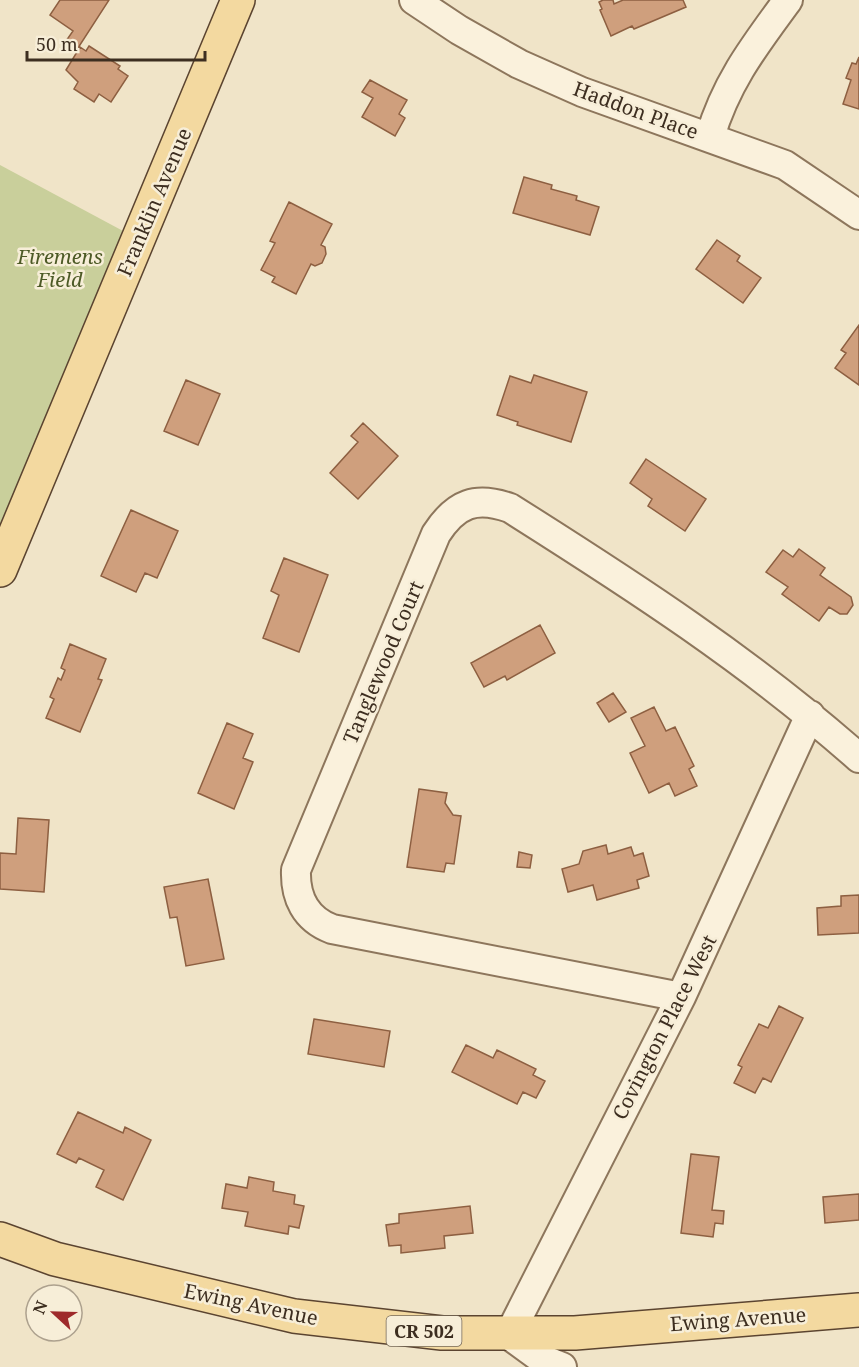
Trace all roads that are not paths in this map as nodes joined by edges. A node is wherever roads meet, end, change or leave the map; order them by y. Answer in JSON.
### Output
{"nodes":[{"id":1,"x":238,"y":0,"type":"edge"},
{"id":2,"x":414,"y":0,"type":"edge"},
{"id":3,"x":788,"y":0,"type":"edge"},
{"id":4,"x":710,"y":137,"type":"junction"},
{"id":5,"x":859,"y":215,"type":"edge"},
{"id":6,"x":0,"y":570,"type":"edge"},
{"id":7,"x":810,"y":715,"type":"junction"},
{"id":8,"x":859,"y":758,"type":"edge"},
{"id":9,"x":681,"y":997,"type":"junction"},
{"id":10,"x":0,"y":1239,"type":"edge"},
{"id":11,"x":859,"y":1310,"type":"edge"},
{"id":12,"x":509,"y":1335,"type":"junction"},
{"id":13,"x":562,"y":1367,"type":"edge"}],
"edges":[{"from":1,"to":6,"type":"main road","name":"Franklin Avenue"},
{"from":2,"to":4,"type":"street","name":"Haddon Place"},
{"from":3,"to":4,"type":"street"},
{"from":4,"to":5,"type":"street","name":"Haddon Place"},
{"from":7,"to":8,"type":"street","name":"Tanglewood Court"},
{"from":7,"to":9,"type":"street","name":"Covington Place West"},
{"from":7,"to":9,"type":"street","name":"Tanglewood Court"},
{"from":9,"to":12,"type":"street","name":"Covington Place West"},
{"from":10,"to":12,"type":"main road","name":"Ewing Avenue","number":"CR 502"},
{"from":11,"to":12,"type":"main road","name":"Ewing Avenue","number":"CR 502"},
{"from":12,"to":13,"type":"street"}]}
